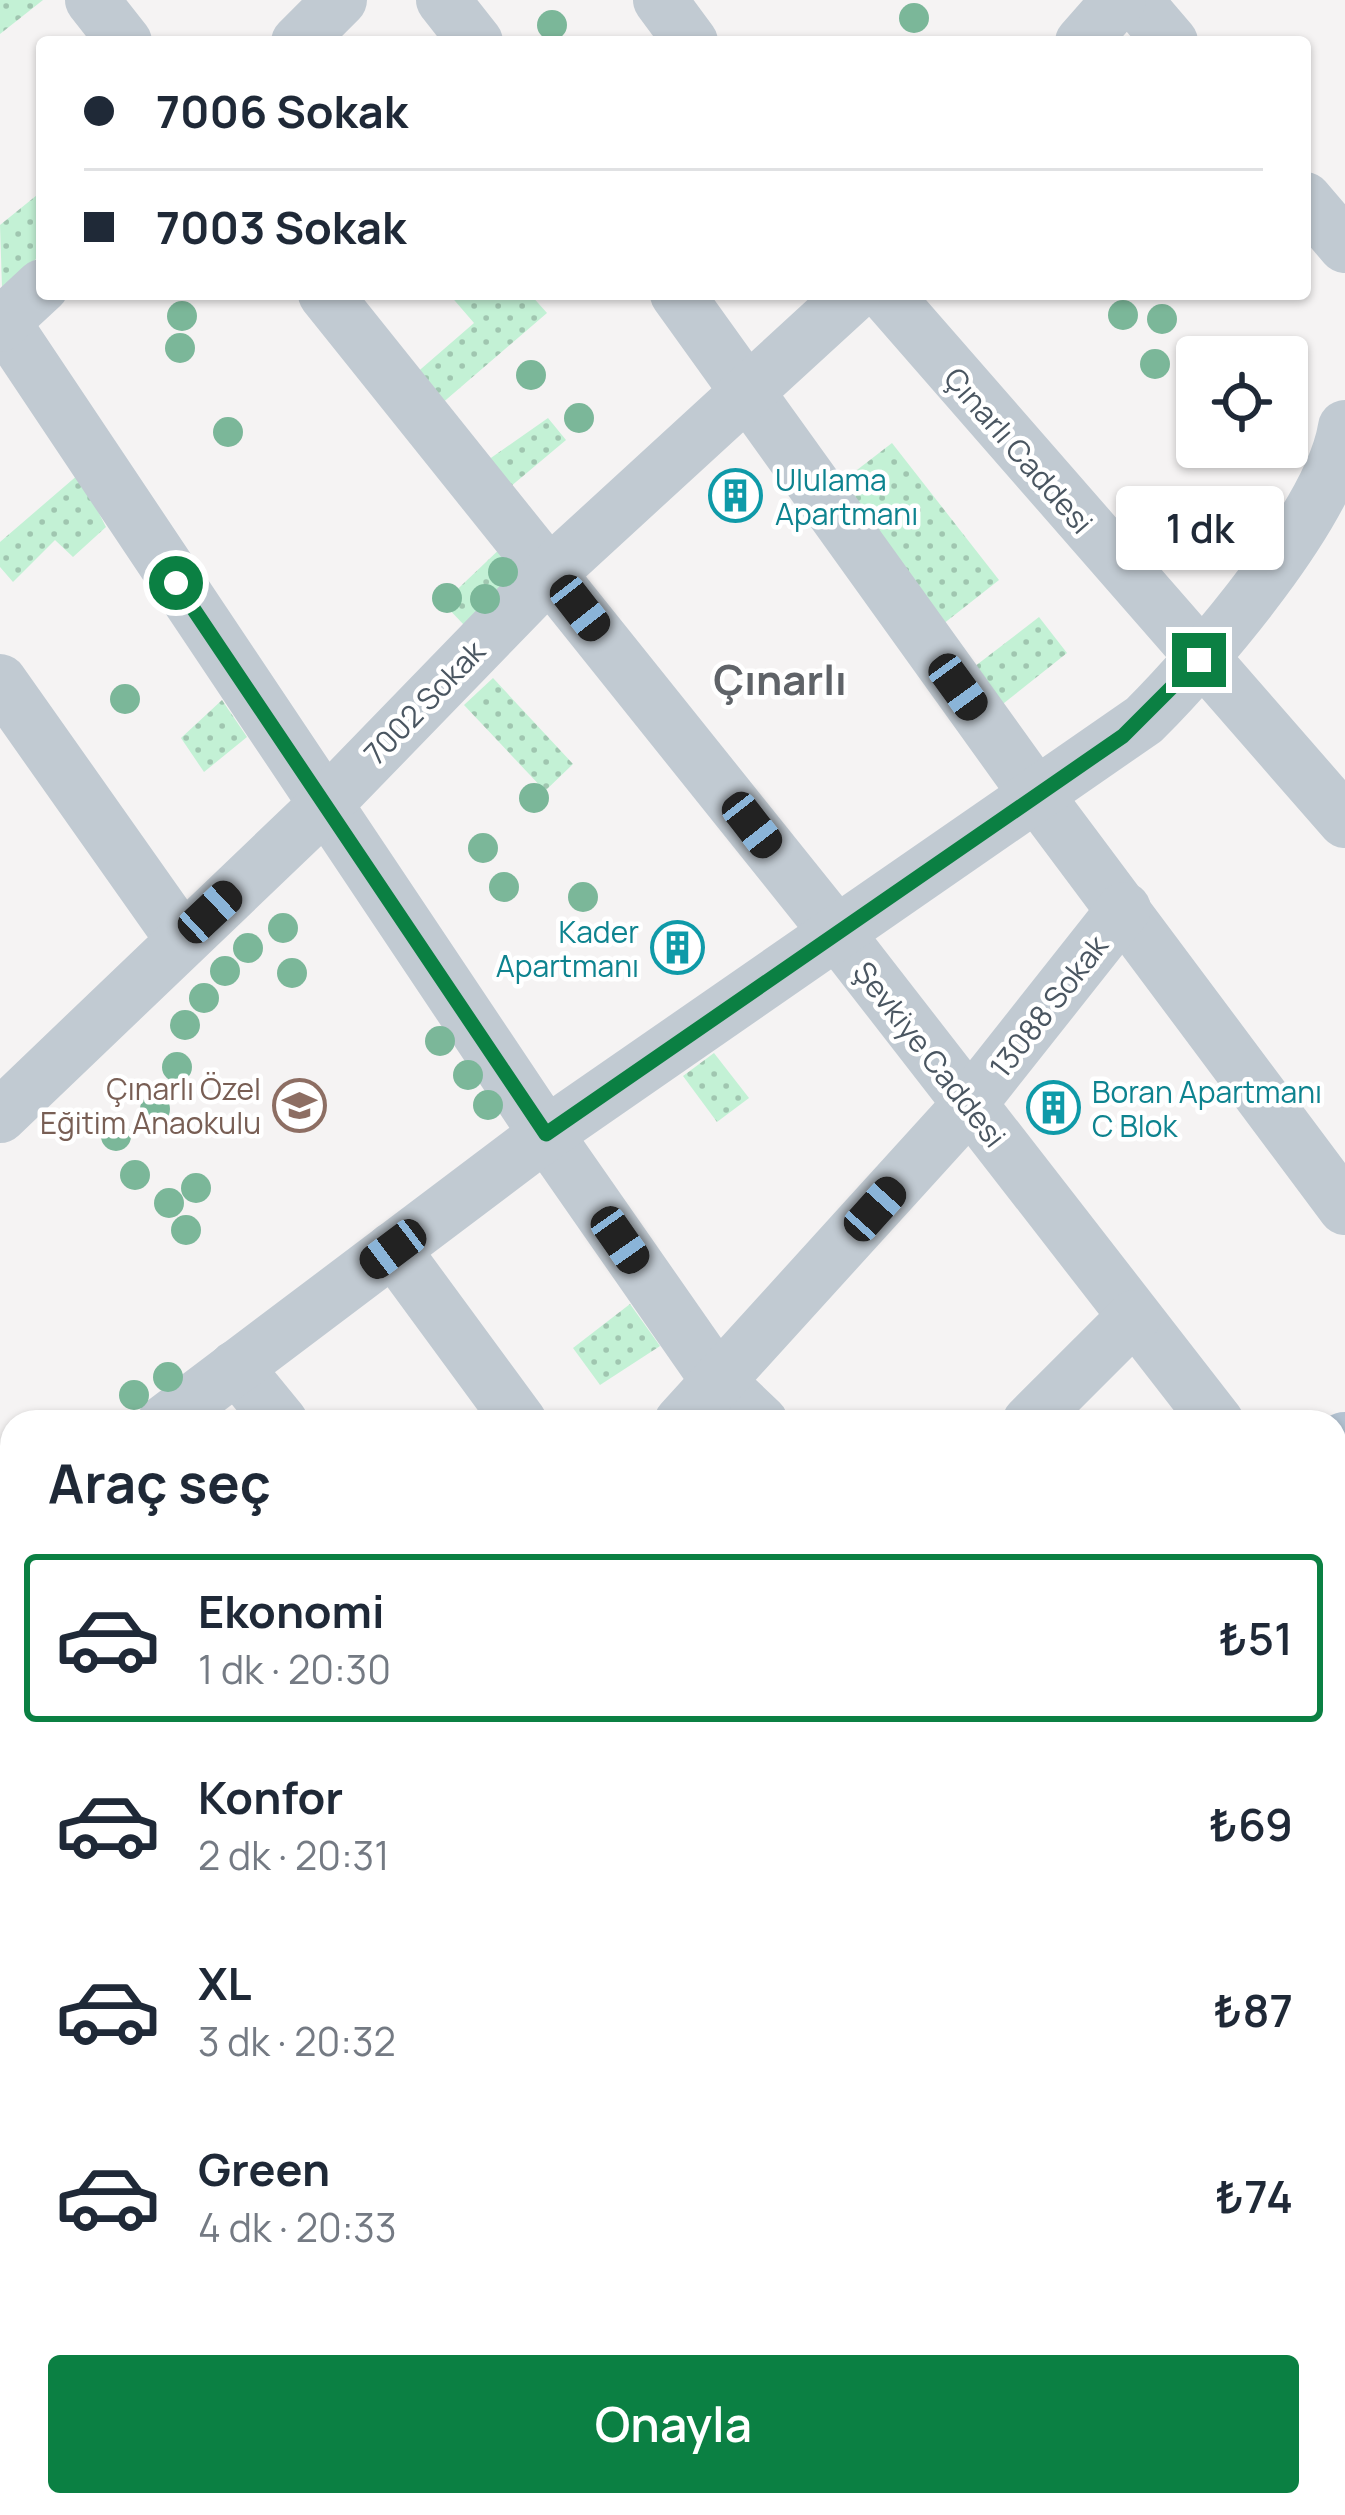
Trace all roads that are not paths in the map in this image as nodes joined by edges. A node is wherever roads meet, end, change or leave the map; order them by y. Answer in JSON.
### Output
{"nodes":[{"id":1,"x":92,"y":0,"type":"edge"},
{"id":2,"x":443,"y":0,"type":"edge"},
{"id":3,"x":1119,"y":0,"type":"edge"},
{"id":4,"x":1135,"y":0,"type":"edge"},
{"id":5,"x":119,"y":36,"type":"edge"},
{"id":6,"x":471,"y":36,"type":"edge"},
{"id":7,"x":1087,"y":36,"type":"edge"},
{"id":8,"x":1166,"y":36,"type":"edge"},
{"id":9,"x":1311,"y":206,"type":"edge"},
{"id":10,"x":1345,"y":246,"type":"edge"},
{"id":11,"x":331,"y":300,"type":"edge"},
{"id":12,"x":681,"y":300,"type":"edge"},
{"id":13,"x":847,"y":300,"type":"edge"},
{"id":14,"x":890,"y":300,"type":"edge"},
{"id":15,"x":11,"y":313,"type":"edge"},
{"id":16,"x":747,"y":392,"type":"junction"},
{"id":17,"x":1344,"y":440,"type":"edge"},
{"id":18,"x":551,"y":572,"type":"junction"},
{"id":19,"x":1199,"y":660,"type":"junction"},
{"id":20,"x":0,"y":681,"type":"edge"},
{"id":21,"x":1037,"y":797,"type":"junction"},
{"id":22,"x":324,"y":806,"type":"junction"},
{"id":23,"x":1345,"y":821,"type":"edge"},
{"id":24,"x":1124,"y":909,"type":"junction"},
{"id":25,"x":837,"y":933,"type":"junction"},
{"id":26,"x":182,"y":938,"type":"junction"},
{"id":27,"x":4,"y":1101,"type":"edge"},
{"id":28,"x":969,"y":1105,"type":"junction"},
{"id":29,"x":546,"y":1134,"type":"junction"},
{"id":30,"x":1345,"y":1208,"type":"edge"},
{"id":31,"x":393,"y":1249,"type":"junction"},
{"id":32,"x":1134,"y":1317,"type":"junction"},
{"id":33,"x":236,"y":1367,"type":"junction"},
{"id":34,"x":718,"y":1381,"type":"junction"},
{"id":35,"x":180,"y":1410,"type":"edge"},
{"id":36,"x":271,"y":1410,"type":"edge"},
{"id":37,"x":511,"y":1410,"type":"edge"},
{"id":38,"x":692,"y":1410,"type":"edge"},
{"id":39,"x":748,"y":1410,"type":"edge"},
{"id":40,"x":1042,"y":1410,"type":"edge"},
{"id":41,"x":1208,"y":1410,"type":"edge"}],
"edges":[{"from":1,"to":5,"type":"street"},
{"from":2,"to":6,"type":"street"},
{"from":3,"to":7,"type":"street"},
{"from":4,"to":8,"type":"street"},
{"from":9,"to":10,"type":"street"},
{"from":11,"to":18,"type":"street","name":"Şevkiye Caddesi"},
{"from":12,"to":16,"type":"street"},
{"from":13,"to":16,"type":"street","name":"7002 Sokak"},
{"from":14,"to":19,"type":"street","name":"Çınarlı Caddesi"},
{"from":15,"to":22,"type":"street"},
{"from":16,"to":18,"type":"street","name":"7002 Sokak"},
{"from":16,"to":21,"type":"street"},
{"from":17,"to":19,"type":"street"},
{"from":18,"to":22,"type":"street","name":"7002 Sokak"},
{"from":18,"to":25,"type":"street","name":"Şevkiye Caddesi"},
{"from":19,"to":21,"type":"street"},
{"from":19,"to":23,"type":"street","name":"Çınarlı Caddesi"},
{"from":20,"to":26,"type":"street"},
{"from":21,"to":24,"type":"street"},
{"from":21,"to":25,"type":"street"},
{"from":22,"to":26,"type":"street","name":"7002 Sokak"},
{"from":22,"to":29,"type":"street"},
{"from":24,"to":28,"type":"street","name":"13088 Sokak"},
{"from":24,"to":30,"type":"street"},
{"from":25,"to":28,"type":"street","name":"Şevkiye Caddesi"},
{"from":25,"to":29,"type":"street"},
{"from":26,"to":27,"type":"street","name":"7002 Sokak"},
{"from":28,"to":32,"type":"street","name":"Şevkiye Caddesi"},
{"from":28,"to":34,"type":"street","name":"13088 Sokak"},
{"from":29,"to":31,"type":"street"},
{"from":29,"to":34,"type":"street"},
{"from":31,"to":33,"type":"street"},
{"from":31,"to":37,"type":"street"},
{"from":32,"to":40,"type":"street"},
{"from":32,"to":41,"type":"street","name":"Şevkiye Caddesi"},
{"from":33,"to":35,"type":"street"},
{"from":33,"to":36,"type":"street"},
{"from":34,"to":38,"type":"street","name":"13088 Sokak"},
{"from":34,"to":39,"type":"street"}]}
